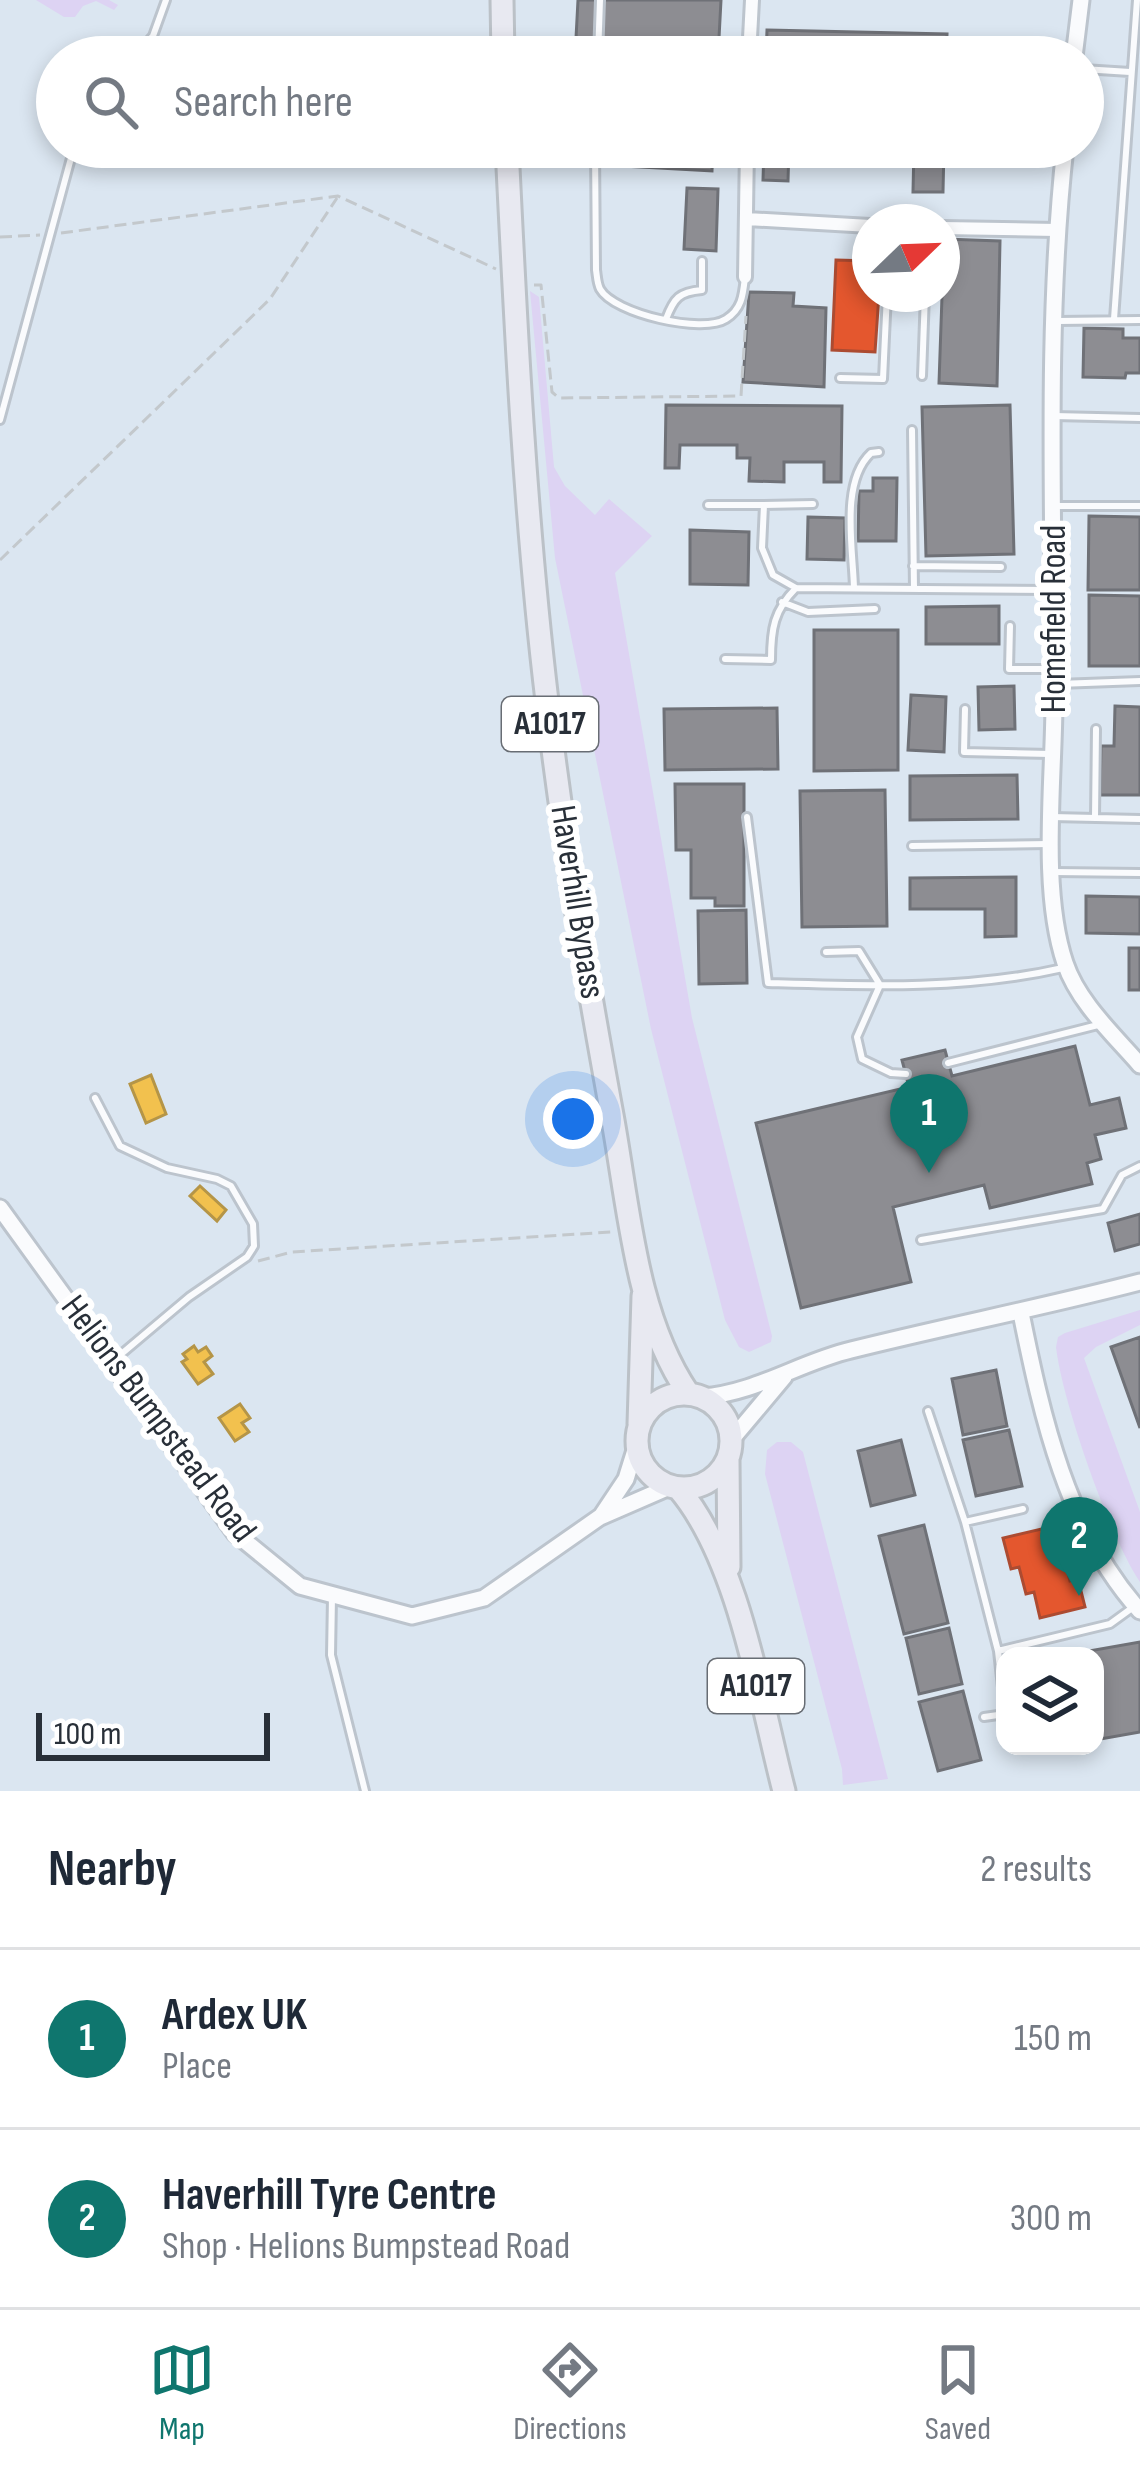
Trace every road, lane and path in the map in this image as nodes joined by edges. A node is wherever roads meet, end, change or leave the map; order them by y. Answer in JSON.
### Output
{"nodes":[{"id":1,"x":166,"y":0,"type":"edge"},
{"id":2,"x":502,"y":0,"type":"edge"},
{"id":3,"x":600,"y":0,"type":"edge"},
{"id":4,"x":752,"y":0,"type":"edge"},
{"id":5,"x":1081,"y":0,"type":"edge"},
{"id":6,"x":1137,"y":0,"type":"edge"},
{"id":7,"x":153,"y":36,"type":"edge"},
{"id":8,"x":503,"y":36,"type":"edge"},
{"id":9,"x":599,"y":36,"type":"edge"},
{"id":10,"x":750,"y":36,"type":"edge"},
{"id":11,"x":1077,"y":36,"type":"edge"},
{"id":12,"x":1104,"y":70,"type":"edge"},
{"id":13,"x":1130,"y":72,"type":"junction"},
{"id":14,"x":68,"y":168,"type":"edge"},
{"id":15,"x":508,"y":168,"type":"edge"},
{"id":16,"x":595,"y":168,"type":"edge"},
{"id":17,"x":747,"y":168,"type":"edge"},
{"id":18,"x":1062,"y":168,"type":"edge"},
{"id":19,"x":338,"y":196,"type":"junction"},
{"id":20,"x":747,"y":219,"type":"junction"},
{"id":21,"x":852,"y":225,"type":"edge"},
{"id":22,"x":960,"y":228,"type":"edge"},
{"id":23,"x":1055,"y":230,"type":"junction"},
{"id":24,"x":50,"y":235,"type":"junction"},
{"id":25,"x":0,"y":237,"type":"edge"},
{"id":26,"x":702,"y":261,"type":"dead end"},
{"id":27,"x":744,"y":279,"type":"junction"},
{"id":28,"x":514,"y":280,"type":"junction"},
{"id":29,"x":886,"y":312,"type":"edge"},
{"id":30,"x":924,"y":312,"type":"edge"},
{"id":31,"x":666,"y":319,"type":"junction"},
{"id":32,"x":1114,"y":319,"type":"junction"},
{"id":33,"x":1140,"y":320,"type":"edge"},
{"id":34,"x":1054,"y":321,"type":"junction"},
{"id":35,"x":922,"y":376,"type":"dead end"},
{"id":36,"x":840,"y":378,"type":"dead end"},
{"id":37,"x":1054,"y":416,"type":"junction"},
{"id":38,"x":1140,"y":418,"type":"edge"},
{"id":39,"x":0,"y":420,"type":"edge"},
{"id":40,"x":912,"y":430,"type":"dead end"},
{"id":41,"x":879,"y":452,"type":"dead end"},
{"id":42,"x":813,"y":504,"type":"dead end"},
{"id":43,"x":708,"y":505,"type":"dead end"},
{"id":44,"x":764,"y":505,"type":"junction"},
{"id":45,"x":1053,"y":506,"type":"junction"},
{"id":46,"x":1140,"y":506,"type":"edge"},
{"id":47,"x":0,"y":560,"type":"edge"},
{"id":48,"x":914,"y":566,"type":"junction"},
{"id":49,"x":1000,"y":567,"type":"dead end"},
{"id":50,"x":796,"y":588,"type":"junction"},
{"id":51,"x":854,"y":588,"type":"junction"},
{"id":52,"x":914,"y":589,"type":"junction"},
{"id":53,"x":1053,"y":590,"type":"junction"},
{"id":54,"x":782,"y":602,"type":"junction"},
{"id":55,"x":875,"y":609,"type":"dead end"},
{"id":56,"x":1010,"y":626,"type":"dead end"},
{"id":57,"x":725,"y":659,"type":"dead end"},
{"id":58,"x":1054,"y":676,"type":"junction"},
{"id":59,"x":1140,"y":681,"type":"edge"},
{"id":60,"x":965,"y":709,"type":"dead end"},
{"id":61,"x":1096,"y":729,"type":"dead end"},
{"id":62,"x":1054,"y":754,"type":"junction"},
{"id":63,"x":747,"y":817,"type":"dead end"},
{"id":64,"x":1052,"y":817,"type":"junction"},
{"id":65,"x":1095,"y":818,"type":"junction"},
{"id":66,"x":1140,"y":819,"type":"edge"},
{"id":67,"x":1052,"y":844,"type":"junction"},
{"id":68,"x":912,"y":846,"type":"dead end"},
{"id":69,"x":1054,"y":872,"type":"junction"},
{"id":70,"x":1140,"y":872,"type":"edge"},
{"id":71,"x":826,"y":952,"type":"dead end"},
{"id":72,"x":1066,"y":967,"type":"junction"},
{"id":73,"x":880,"y":986,"type":"junction"},
{"id":74,"x":1104,"y":1024,"type":"junction"},
{"id":75,"x":948,"y":1063,"type":"dead end"},
{"id":76,"x":1140,"y":1065,"type":"edge"},
{"id":77,"x":906,"y":1074,"type":"dead end"},
{"id":78,"x":95,"y":1098,"type":"dead end"},
{"id":79,"x":1140,"y":1166,"type":"edge"},
{"id":80,"x":0,"y":1208,"type":"edge"},
{"id":81,"x":632,"y":1231,"type":"junction"},
{"id":82,"x":921,"y":1240,"type":"dead end"},
{"id":83,"x":232,"y":1269,"type":"junction"},
{"id":84,"x":1140,"y":1282,"type":"edge"},
{"id":85,"x":644,"y":1295,"type":"junction"},
{"id":86,"x":1021,"y":1313,"type":"junction"},
{"id":87,"x":112,"y":1361,"type":"junction"},
{"id":88,"x":786,"y":1375,"type":"junction"},
{"id":89,"x":695,"y":1395,"type":"junction"},
{"id":90,"x":928,"y":1411,"type":"dead end"},
{"id":91,"x":638,"y":1436,"type":"junction"},
{"id":92,"x":730,"y":1449,"type":"junction"},
{"id":93,"x":673,"y":1488,"type":"junction"},
{"id":94,"x":1022,"y":1509,"type":"dead end"},
{"id":95,"x":600,"y":1517,"type":"junction"},
{"id":96,"x":965,"y":1522,"type":"junction"},
{"id":97,"x":728,"y":1581,"type":"junction"},
{"id":98,"x":332,"y":1597,"type":"junction"},
{"id":99,"x":1138,"y":1609,"type":"edge"},
{"id":100,"x":997,"y":1647,"type":"edge"},
{"id":101,"x":1014,"y":1647,"type":"edge"},
{"id":102,"x":996,"y":1715,"type":"edge"},
{"id":103,"x":984,"y":1717,"type":"dead end"},
{"id":104,"x":365,"y":1791,"type":"edge"},
{"id":105,"x":784,"y":1791,"type":"edge"}],
"edges":[{"from":1,"to":7,"type":"lane"},
{"from":2,"to":8,"type":"main road"},
{"from":3,"to":9,"type":"lane"},
{"from":4,"to":10,"type":"street"},
{"from":5,"to":11,"type":"street"},
{"from":6,"to":13,"type":"lane"},
{"from":12,"to":13,"type":"lane"},
{"from":13,"to":32,"type":"lane"},
{"from":14,"to":24,"type":"lane"},
{"from":15,"to":28,"type":"main road","name":"Haverhill Bypass","number":"A1017"},
{"from":16,"to":31,"type":"lane"},
{"from":17,"to":20,"type":"street"},
{"from":18,"to":23,"type":"street","name":"Homefield Road"},
{"from":19,"to":24,"type":"path"},
{"from":19,"to":28,"type":"path"},
{"from":19,"to":47,"type":"path"},
{"from":20,"to":21,"type":"street"},
{"from":20,"to":27,"type":"street"},
{"from":22,"to":23,"type":"street"},
{"from":23,"to":34,"type":"street","name":"Homefield Road"},
{"from":24,"to":25,"type":"path"},
{"from":24,"to":39,"type":"lane"},
{"from":26,"to":31,"type":"lane"},
{"from":27,"to":28,"type":"path"},
{"from":27,"to":31,"type":"lane"},
{"from":28,"to":81,"type":"main road","name":"Haverhill Bypass","number":"A1017"},
{"from":29,"to":36,"type":"lane"},
{"from":30,"to":35,"type":"lane"},
{"from":32,"to":33,"type":"lane"},
{"from":32,"to":34,"type":"lane"},
{"from":34,"to":37,"type":"street","name":"Homefield Road"},
{"from":37,"to":38,"type":"lane"},
{"from":37,"to":45,"type":"street","name":"Homefield Road"},
{"from":40,"to":48,"type":"lane"},
{"from":41,"to":51,"type":"lane"},
{"from":42,"to":44,"type":"lane"},
{"from":43,"to":44,"type":"lane"},
{"from":44,"to":50,"type":"lane"},
{"from":45,"to":46,"type":"lane"},
{"from":45,"to":53,"type":"street","name":"Homefield Road"},
{"from":48,"to":49,"type":"lane"},
{"from":48,"to":52,"type":"lane"},
{"from":50,"to":51,"type":"lane"},
{"from":50,"to":54,"type":"lane"},
{"from":51,"to":52,"type":"lane"},
{"from":52,"to":53,"type":"lane"},
{"from":53,"to":58,"type":"street","name":"Homefield Road"},
{"from":54,"to":55,"type":"lane"},
{"from":54,"to":57,"type":"lane"},
{"from":56,"to":58,"type":"lane"},
{"from":58,"to":59,"type":"lane"},
{"from":58,"to":62,"type":"street","name":"Homefield Road"},
{"from":60,"to":62,"type":"lane"},
{"from":61,"to":65,"type":"lane"},
{"from":62,"to":64,"type":"street","name":"Homefield Road"},
{"from":63,"to":73,"type":"lane"},
{"from":64,"to":65,"type":"lane"},
{"from":64,"to":67,"type":"street","name":"Homefield Road"},
{"from":65,"to":66,"type":"lane"},
{"from":67,"to":68,"type":"lane"},
{"from":67,"to":69,"type":"street","name":"Homefield Road"},
{"from":69,"to":70,"type":"lane"},
{"from":69,"to":72,"type":"street","name":"Homefield Road"},
{"from":71,"to":73,"type":"lane"},
{"from":72,"to":73,"type":"lane"},
{"from":72,"to":74,"type":"street","name":"Homefield Road"},
{"from":73,"to":77,"type":"lane"},
{"from":74,"to":75,"type":"lane"},
{"from":74,"to":76,"type":"street","name":"Homefield Road"},
{"from":78,"to":83,"type":"lane"},
{"from":79,"to":82,"type":"lane"},
{"from":80,"to":87,"type":"street","name":"Helions Bumpstead Road"},
{"from":81,"to":83,"type":"path"},
{"from":81,"to":85,"type":"main road","name":"Haverhill Bypass","number":"A1017"},
{"from":83,"to":87,"type":"lane"},
{"from":84,"to":86,"type":"street"},
{"from":85,"to":89,"type":"main road","name":"Haverhill Bypass","number":"A1017"},
{"from":85,"to":91,"type":"main road","name":"Haverhill Bypass","number":"A1017"},
{"from":86,"to":88,"type":"street"},
{"from":86,"to":99,"type":"street"},
{"from":87,"to":98,"type":"street","name":"Helions Bumpstead Road"},
{"from":88,"to":89,"type":"street"},
{"from":88,"to":92,"type":"street"},
{"from":89,"to":91,"type":"main road"},
{"from":89,"to":92,"type":"main road"},
{"from":90,"to":96,"type":"lane"},
{"from":91,"to":93,"type":"main road"},
{"from":91,"to":95,"type":"street","name":"Helions Bumpstead Road"},
{"from":92,"to":93,"type":"main road"},
{"from":92,"to":97,"type":"main road","number":"A1017"},
{"from":93,"to":95,"type":"street","name":"Helions Bumpstead Road"},
{"from":93,"to":97,"type":"main road","number":"A1017"},
{"from":94,"to":96,"type":"lane"},
{"from":95,"to":98,"type":"street","name":"Helions Bumpstead Road"},
{"from":96,"to":100,"type":"lane"},
{"from":97,"to":105,"type":"main road","number":"A1017"},
{"from":98,"to":104,"type":"lane"},
{"from":99,"to":101,"type":"lane"},
{"from":102,"to":103,"type":"lane"}]}
